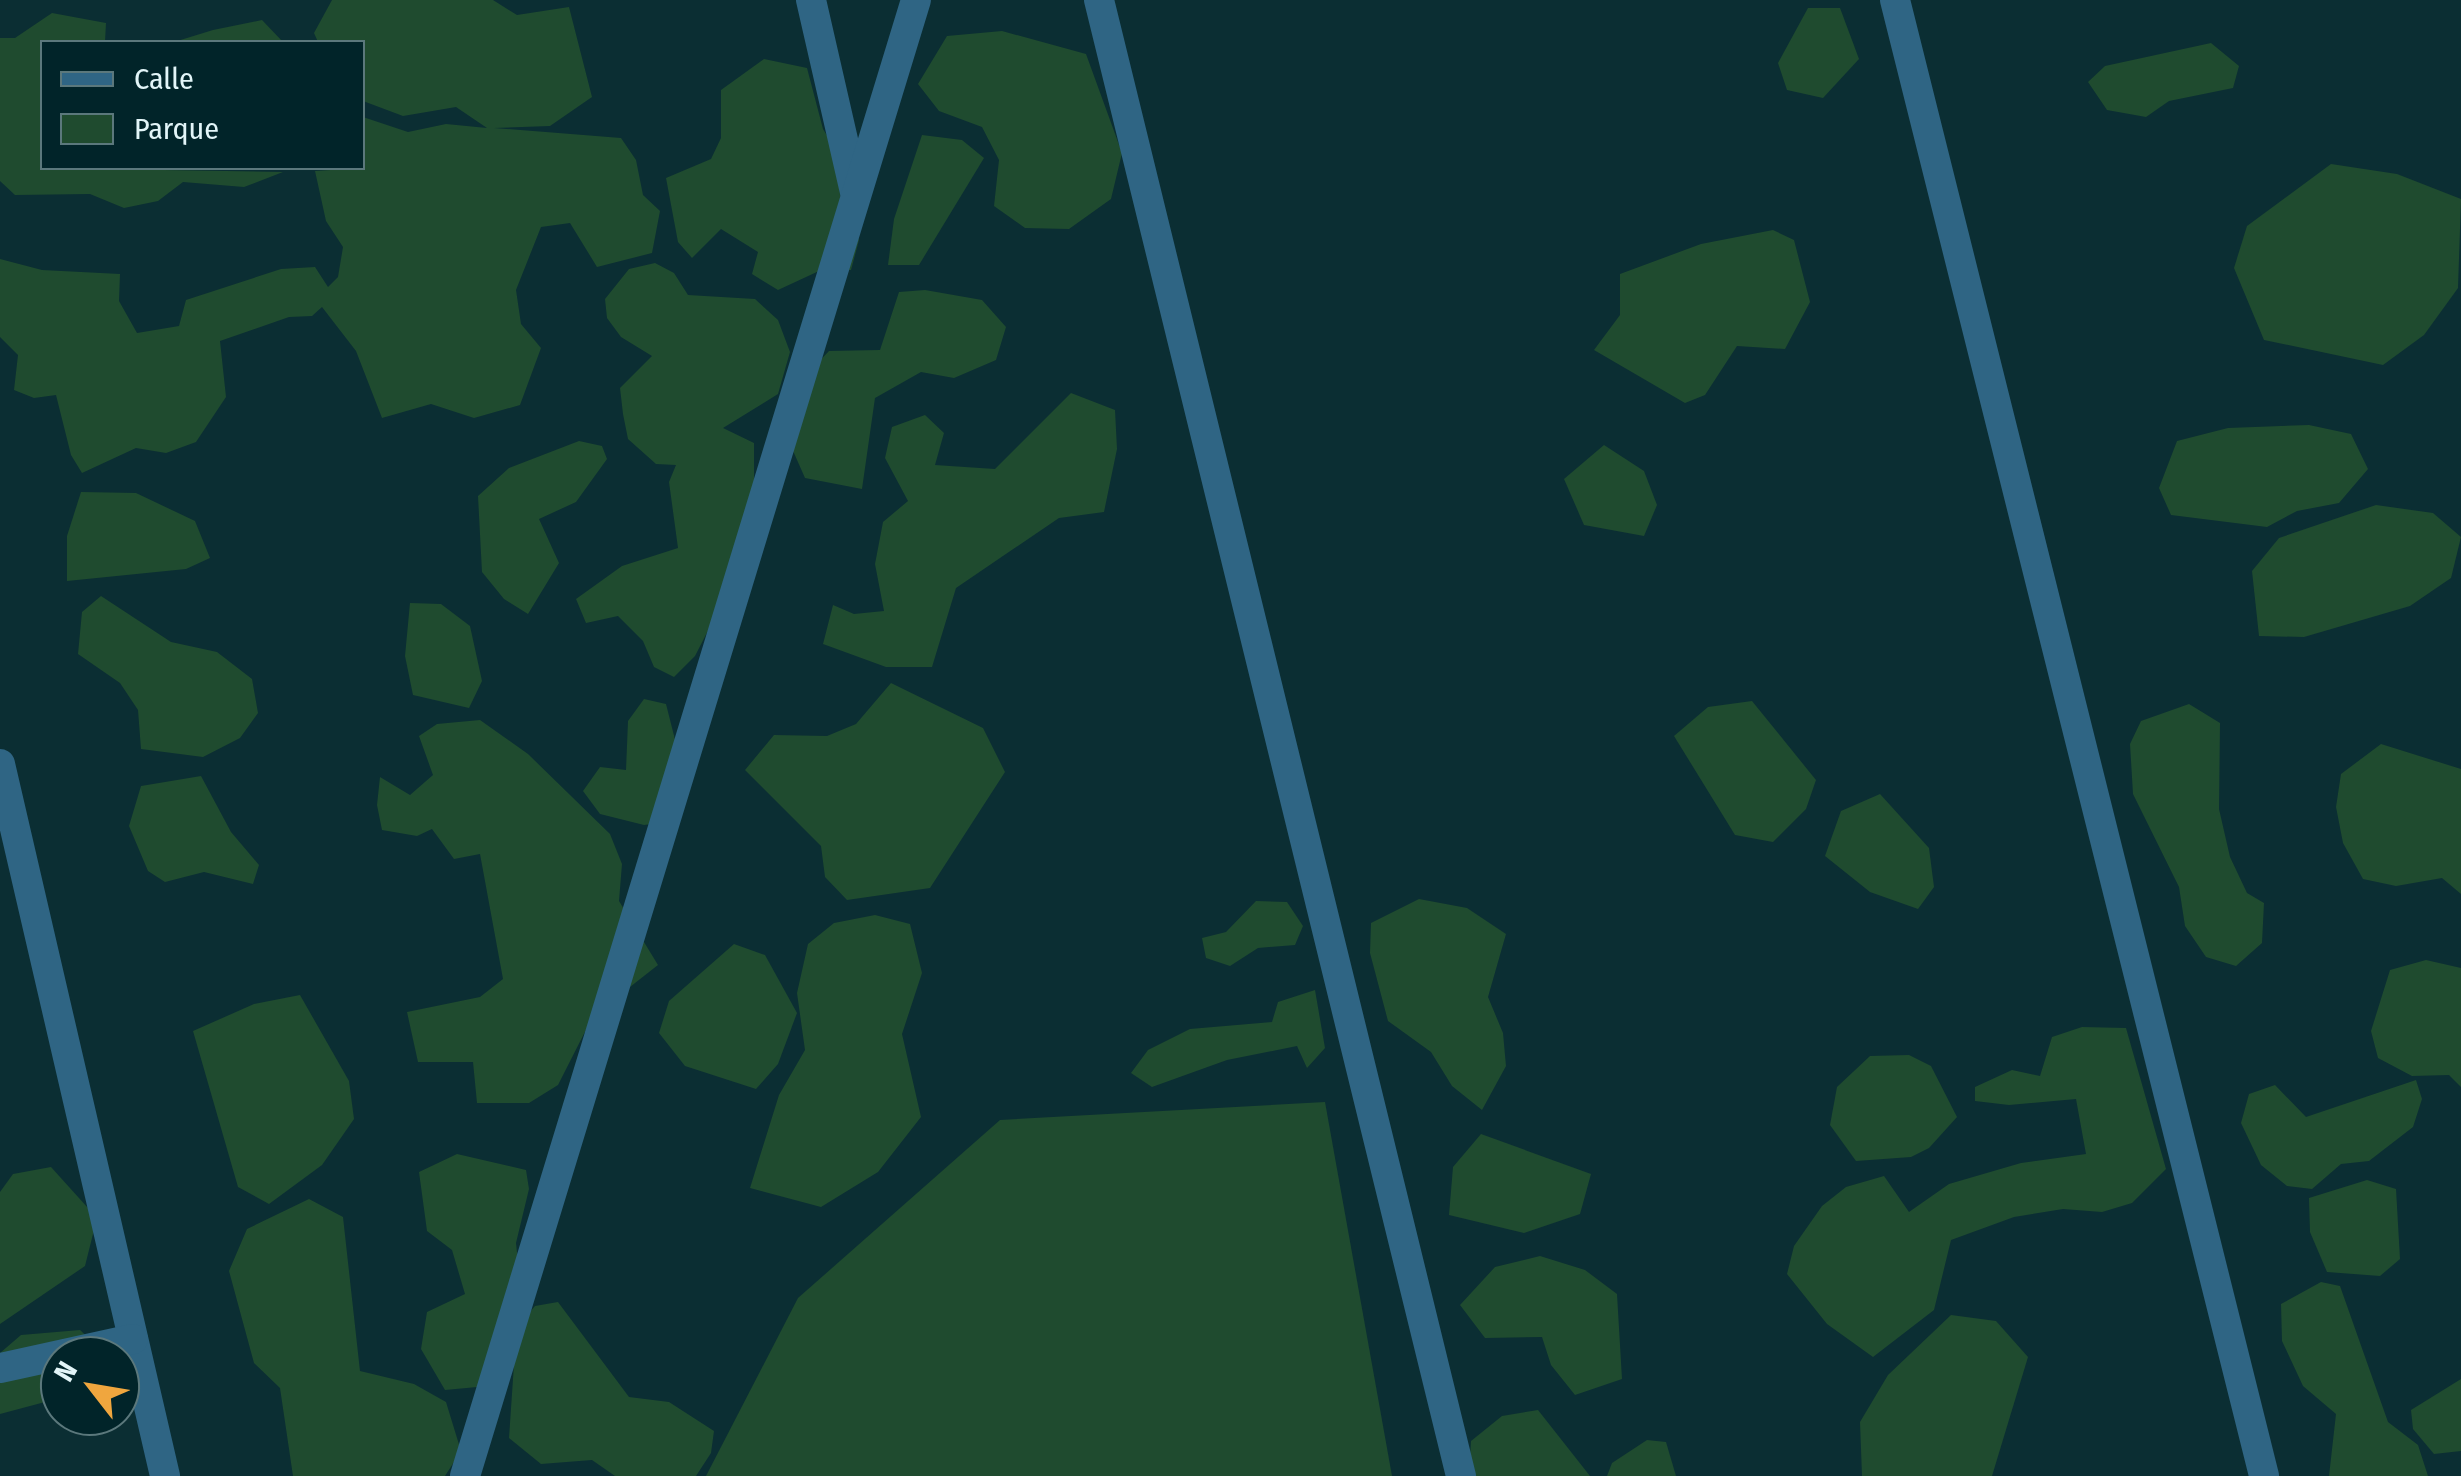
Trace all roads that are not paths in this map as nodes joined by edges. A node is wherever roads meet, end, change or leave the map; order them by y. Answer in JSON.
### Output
{"nodes":[{"id":1,"x":810,"y":0,"type":"edge"},
{"id":2,"x":916,"y":0,"type":"edge"},
{"id":3,"x":1098,"y":0,"type":"edge"},
{"id":4,"x":1896,"y":0,"type":"edge"},
{"id":5,"x":856,"y":195,"type":"junction"},
{"id":6,"x":0,"y":764,"type":"edge"},
{"id":7,"x":132,"y":1336,"type":"edge"},
{"id":8,"x":40,"y":1359,"type":"edge"},
{"id":9,"x":0,"y":1368,"type":"edge"},
{"id":10,"x":140,"y":1369,"type":"edge"},
{"id":11,"x":165,"y":1476,"type":"edge"},
{"id":12,"x":465,"y":1476,"type":"edge"},
{"id":13,"x":1460,"y":1476,"type":"edge"},
{"id":14,"x":2264,"y":1476,"type":"edge"}],
"edges":[{"from":1,"to":5,"type":"street"},
{"from":2,"to":5,"type":"street"},
{"from":3,"to":13,"type":"street"},
{"from":4,"to":14,"type":"street"},
{"from":5,"to":12,"type":"street"},
{"from":6,"to":7,"type":"street"},
{"from":8,"to":9,"type":"street"},
{"from":10,"to":11,"type":"street"}]}
